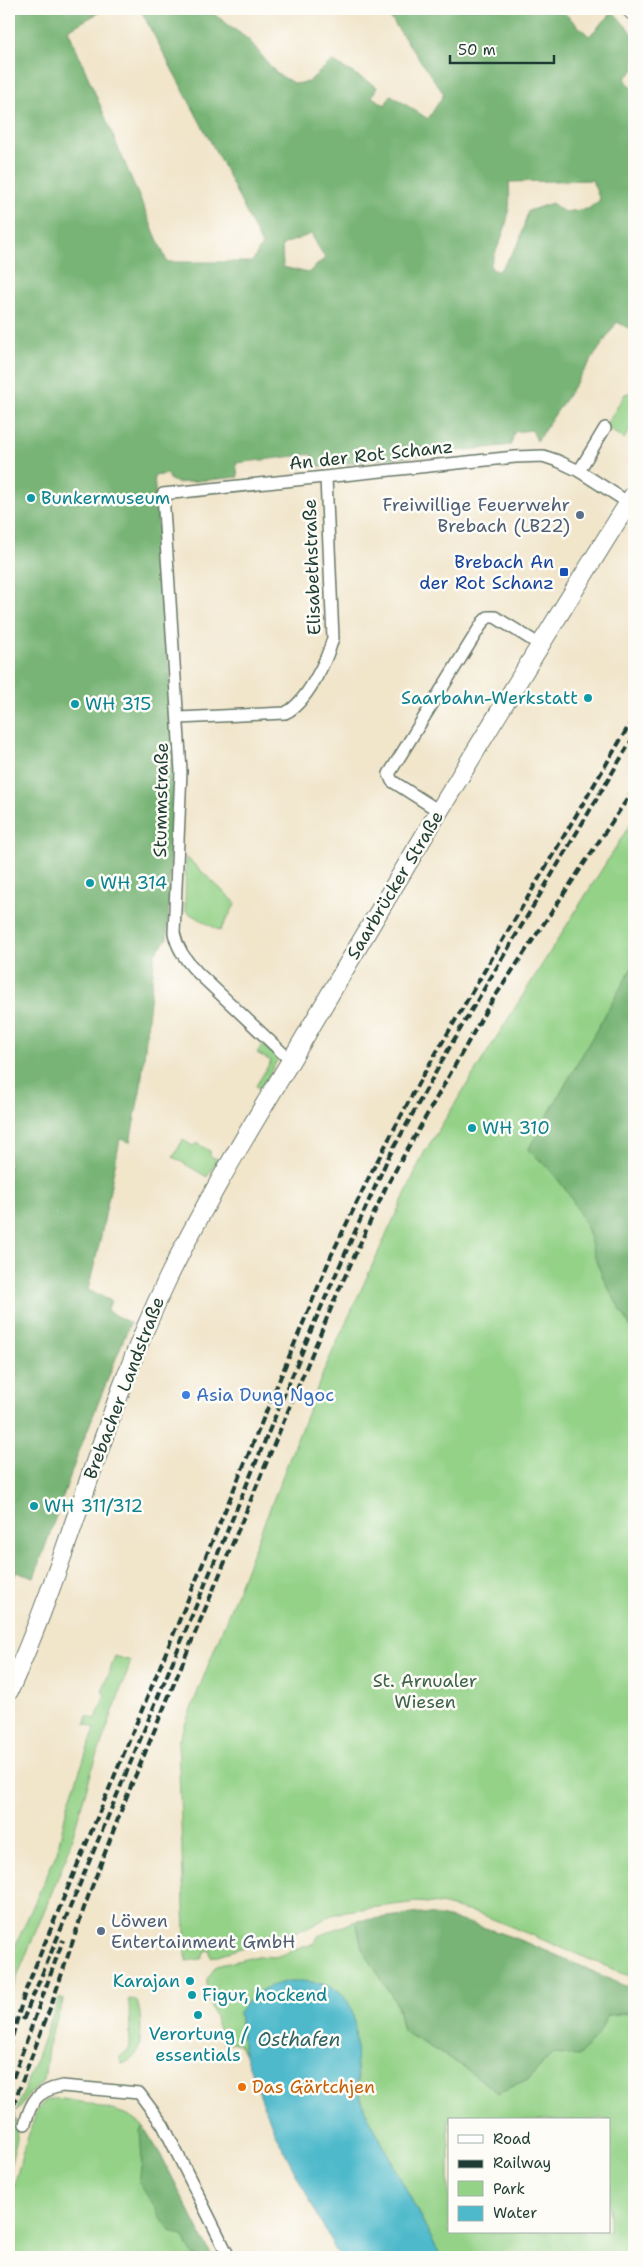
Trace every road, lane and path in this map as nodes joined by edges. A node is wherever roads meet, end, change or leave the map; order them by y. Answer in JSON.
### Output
{"nodes":[{"id":1,"x":631,"y":9,"type":"edge"},
{"id":2,"x":634,"y":12,"type":"edge"},
{"id":3,"x":605,"y":428,"type":"dead end"},
{"id":4,"x":579,"y":470,"type":"junction"},
{"id":5,"x":326,"y":478,"type":"junction"},
{"id":6,"x":163,"y":494,"type":"joint"},
{"id":7,"x":632,"y":498,"type":"edge"},
{"id":8,"x":542,"y":646,"type":"junction"},
{"id":9,"x":179,"y":718,"type":"junction"},
{"id":10,"x":439,"y":811,"type":"junction"},
{"id":11,"x":290,"y":1060,"type":"junction"},
{"id":12,"x":166,"y":1282,"type":"joint"},
{"id":13,"x":9,"y":1691,"type":"edge"},
{"id":14,"x":25,"y":2124,"type":"dead end"},
{"id":15,"x":229,"y":2257,"type":"edge"}],
"edges":[{"from":1,"to":2,"type":"main road"},
{"from":3,"to":4,"type":"street"},
{"from":4,"to":5,"type":"street","name":"An der Rot Schanz"},
{"from":4,"to":7,"type":"street","name":"An der Rot Schanz"},
{"from":5,"to":6,"type":"street","name":"An der Rot Schanz"},
{"from":5,"to":9,"type":"street","name":"Elisabethstraße"},
{"from":6,"to":9,"type":"street","name":"Stummstraße"},
{"from":7,"to":8,"type":"main road","name":"Saarbrücker Straße"},
{"from":8,"to":10,"type":"main road","name":"Saarbrücker Straße"},
{"from":8,"to":10,"type":"street"},
{"from":9,"to":11,"type":"street","name":"Stummstraße"},
{"from":10,"to":11,"type":"main road","name":"Saarbrücker Straße"},
{"from":11,"to":12,"type":"main road","name":"Saarbrücker Straße"},
{"from":12,"to":13,"type":"main road","name":"Brebacher Landstraße"},
{"from":14,"to":15,"type":"street"}]}
